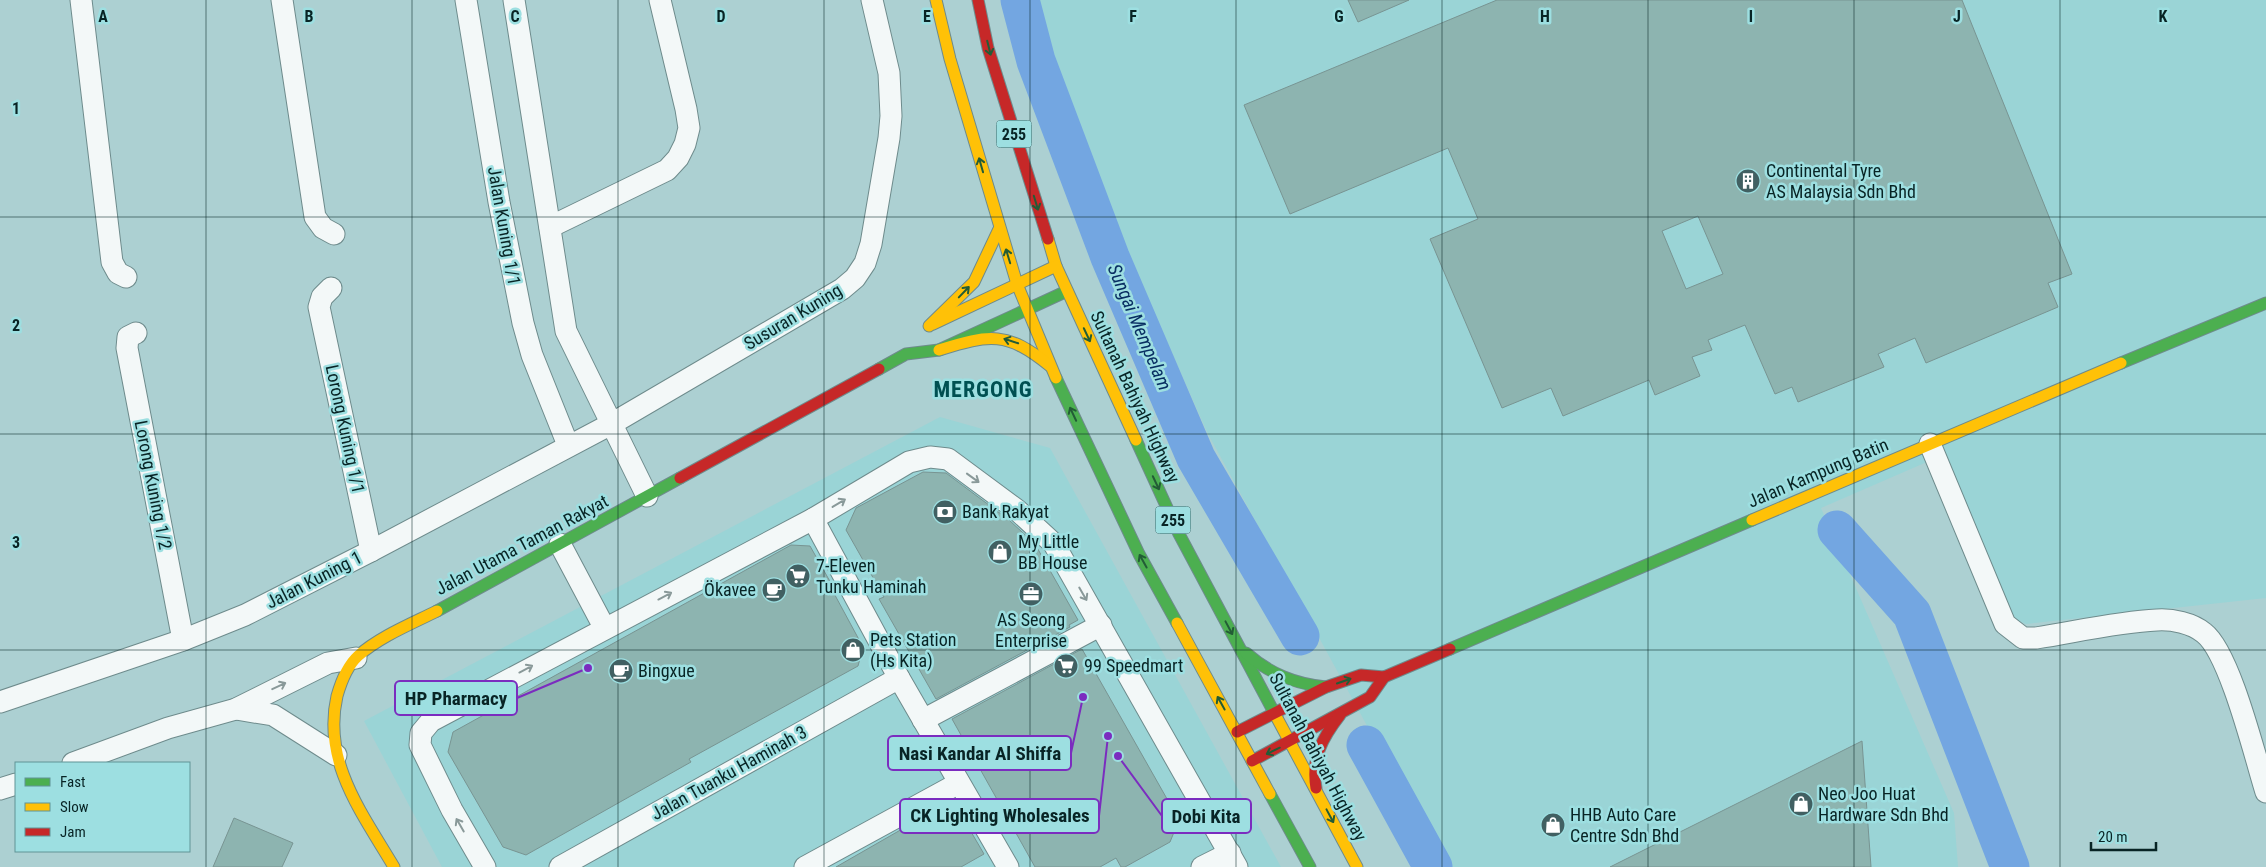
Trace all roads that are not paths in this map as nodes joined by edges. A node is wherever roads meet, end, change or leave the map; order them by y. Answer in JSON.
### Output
{"nodes":[{"id":1,"x":81,"y":0,"type":"edge"},
{"id":2,"x":282,"y":0,"type":"edge"},
{"id":3,"x":466,"y":0,"type":"edge"},
{"id":4,"x":514,"y":0,"type":"edge"},
{"id":5,"x":660,"y":0,"type":"edge"},
{"id":6,"x":872,"y":0,"type":"edge"},
{"id":7,"x":936,"y":0,"type":"edge"},
{"id":8,"x":978,"y":0,"type":"edge"},
{"id":9,"x":550,"y":227,"type":"junction"},
{"id":10,"x":999,"y":229,"type":"junction"},
{"id":11,"x":334,"y":234,"type":"dead end"},
{"id":12,"x":1056,"y":266,"type":"junction"},
{"id":13,"x":126,"y":278,"type":"dead end"},
{"id":14,"x":1017,"y":284,"type":"junction"},
{"id":15,"x":331,"y":288,"type":"dead end"},
{"id":16,"x":1067,"y":291,"type":"junction"},
{"id":17,"x":2266,"y":303,"type":"edge"},
{"id":18,"x":1027,"y":309,"type":"junction"},
{"id":19,"x":136,"y":333,"type":"dead end"},
{"id":20,"x":923,"y":333,"type":"junction"},
{"id":21,"x":939,"y":350,"type":"junction"},
{"id":22,"x":906,"y":354,"type":"junction"},
{"id":23,"x":1051,"y":367,"type":"junction"},
{"id":24,"x":613,"y":423,"type":"junction"},
{"id":25,"x":1930,"y":444,"type":"junction"},
{"id":26,"x":568,"y":445,"type":"junction"},
{"id":27,"x":647,"y":496,"type":"junction"},
{"id":28,"x":813,"y":519,"type":"junction"},
{"id":29,"x":560,"y":544,"type":"junction"},
{"id":30,"x":372,"y":551,"type":"junction"},
{"id":31,"x":1101,"y":625,"type":"junction"},
{"id":32,"x":604,"y":627,"type":"junction"},
{"id":33,"x":183,"y":640,"type":"junction"},
{"id":34,"x":1240,"y":647,"type":"junction"},
{"id":35,"x":356,"y":658,"type":"junction"},
{"id":36,"x":1384,"y":677,"type":"junction"},
{"id":37,"x":899,"y":678,"type":"junction"},
{"id":38,"x":1326,"y":687,"type":"junction"},
{"id":39,"x":0,"y":700,"type":"edge"},
{"id":40,"x":236,"y":709,"type":"junction"},
{"id":41,"x":1276,"y":713,"type":"junction"},
{"id":42,"x":1340,"y":715,"type":"junction"},
{"id":43,"x":923,"y":720,"type":"junction"},
{"id":44,"x":1238,"y":732,"type":"junction"},
{"id":45,"x":1290,"y":742,"type":"junction"},
{"id":46,"x":336,"y":754,"type":"junction"},
{"id":47,"x":1252,"y":761,"type":"junction"},
{"id":48,"x":76,"y":762,"type":"edge"},
{"id":49,"x":959,"y":783,"type":"junction"},
{"id":50,"x":15,"y":784,"type":"edge"},
{"id":51,"x":0,"y":789,"type":"edge"},
{"id":52,"x":2266,"y":792,"type":"edge"},
{"id":53,"x":1320,"y":798,"type":"junction"},
{"id":54,"x":1233,"y":860,"type":"edge"},
{"id":55,"x":394,"y":867,"type":"edge"},
{"id":56,"x":485,"y":867,"type":"edge"},
{"id":57,"x":560,"y":867,"type":"edge"},
{"id":58,"x":805,"y":867,"type":"edge"},
{"id":59,"x":1008,"y":867,"type":"edge"},
{"id":60,"x":1202,"y":867,"type":"edge"},
{"id":61,"x":1310,"y":867,"type":"edge"},
{"id":62,"x":1357,"y":867,"type":"edge"}],
"edges":[{"from":1,"to":13,"type":"street"},
{"from":2,"to":11,"type":"street"},
{"from":3,"to":26,"type":"street","name":"Jalan Kuning 1/1"},
{"from":4,"to":9,"type":"street"},
{"from":5,"to":9,"type":"street"},
{"from":6,"to":24,"type":"street","name":"Susuran Kuning"},
{"from":10,"to":7,"type":"street","number":"255","one_way":true},
{"from":8,"to":12,"type":"street","name":"Sultanah Bahiyah Highway","number":"255","one_way":true},
{"from":9,"to":24,"type":"street"},
{"from":14,"to":10,"type":"street","number":"255","one_way":true},
{"from":20,"to":10,"type":"street","one_way":true},
{"from":12,"to":14,"type":"street","name":"Jalan Utama Taman Rakyat"},
{"from":12,"to":16,"type":"street","name":"Sultanah Bahiyah Highway","number":"255"},
{"from":14,"to":18,"type":"street","number":"255"},
{"from":14,"to":20,"type":"street","name":"Jalan Utama Taman Rakyat"},
{"from":15,"to":30,"type":"street","name":"Lorong Kuning 1/1"},
{"from":16,"to":18,"type":"street","name":"Jalan Utama Taman Rakyat"},
{"from":16,"to":34,"type":"street","name":"Sultanah Bahiyah Highway","number":"255","one_way":true},
{"from":17,"to":25,"type":"street","name":"Jalan Kampung Batin"},
{"from":18,"to":21,"type":"street","name":"Jalan Utama Taman Rakyat"},
{"from":18,"to":23,"type":"street","number":"255"},
{"from":19,"to":33,"type":"street","name":"Lorong Kuning 1/2"},
{"from":20,"to":22,"type":"street","name":"Jalan Utama Taman Rakyat"},
{"from":21,"to":22,"type":"street","name":"Jalan Utama Taman Rakyat"},
{"from":23,"to":21,"type":"street","one_way":true},
{"from":22,"to":27,"type":"street","name":"Jalan Utama Taman Rakyat"},
{"from":44,"to":23,"type":"street","number":"255","one_way":true},
{"from":24,"to":26,"type":"street","name":"Jalan Kuning 1"},
{"from":24,"to":27,"type":"street"},
{"from":25,"to":36,"type":"street","name":"Jalan Kampung Batin"},
{"from":25,"to":52,"type":"street"},
{"from":26,"to":30,"type":"street","name":"Jalan Kuning 1"},
{"from":27,"to":29,"type":"street","name":"Jalan Utama Taman Rakyat"},
{"from":28,"to":31,"type":"street","one_way":true},
{"from":32,"to":28,"type":"street","one_way":true},
{"from":28,"to":37,"type":"street"},
{"from":29,"to":32,"type":"street"},
{"from":29,"to":35,"type":"street","name":"Jalan Utama Taman Rakyat"},
{"from":30,"to":33,"type":"street","name":"Jalan Kuning 1"},
{"from":31,"to":43,"type":"street"},
{"from":31,"to":54,"type":"street"},
{"from":56,"to":32,"type":"street","one_way":true},
{"from":33,"to":39,"type":"street","name":"Jalan Kuning 1"},
{"from":34,"to":38,"type":"street"},
{"from":34,"to":41,"type":"street","name":"Sultanah Bahiyah Highway","number":"255"},
{"from":40,"to":35,"type":"street","one_way":true},
{"from":35,"to":46,"type":"street","name":"Jalan Utama Taman Rakyat"},
{"from":38,"to":36,"type":"street","name":"Jalan Kampung Batin","one_way":true},
{"from":36,"to":42,"type":"street"},
{"from":37,"to":43,"type":"street"},
{"from":37,"to":57,"type":"street","name":"Jalan Tuanku Haminah 3"},
{"from":38,"to":41,"type":"street","name":"Jalan Kampung Batin"},
{"from":40,"to":46,"type":"street"},
{"from":40,"to":48,"type":"street"},
{"from":41,"to":44,"type":"street","name":"Jalan Kampung Batin"},
{"from":41,"to":45,"type":"street","name":"Sultanah Bahiyah Highway","number":"255"},
{"from":42,"to":45,"type":"street"},
{"from":42,"to":53,"type":"street"},
{"from":43,"to":49,"type":"street"},
{"from":44,"to":47,"type":"street","number":"255"},
{"from":45,"to":47,"type":"street","one_way":true},
{"from":45,"to":53,"type":"street","name":"Sultanah Bahiyah Highway","number":"255"},
{"from":46,"to":55,"type":"street","name":"Jalan Utama Taman Rakyat"},
{"from":47,"to":61,"type":"street","number":"255"},
{"from":49,"to":58,"type":"street"},
{"from":49,"to":59,"type":"street"},
{"from":50,"to":51,"type":"street"},
{"from":53,"to":62,"type":"street","name":"Sultanah Bahiyah Highway","number":"255","one_way":true},
{"from":54,"to":60,"type":"street"}]}
